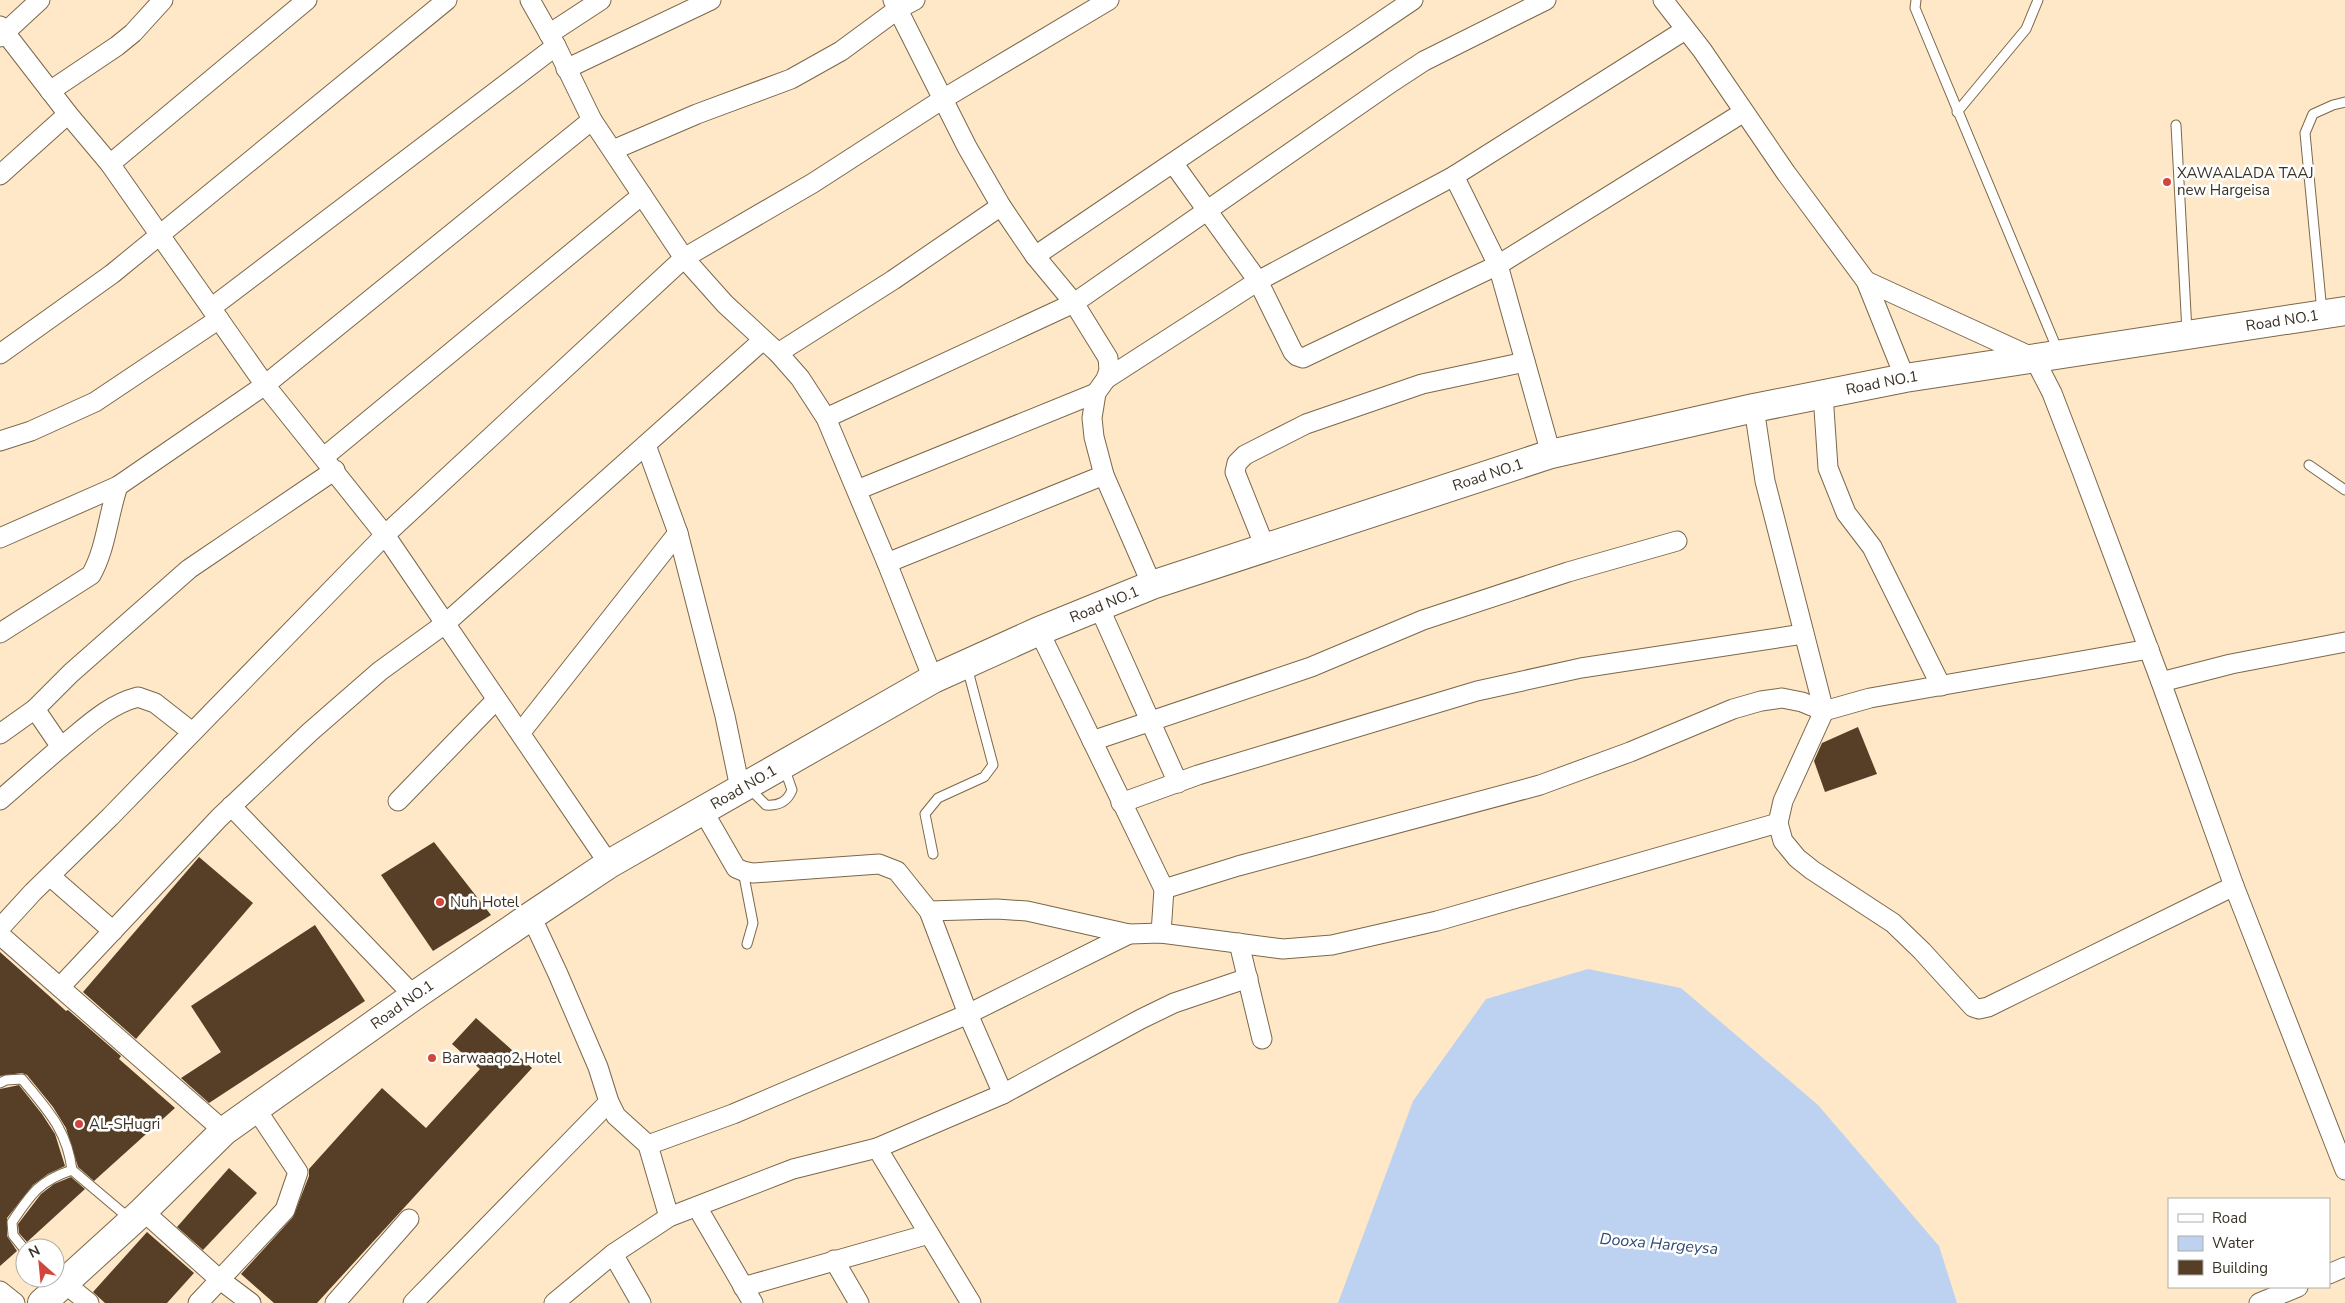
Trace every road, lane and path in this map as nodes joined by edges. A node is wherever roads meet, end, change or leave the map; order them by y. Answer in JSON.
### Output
{"nodes":[{"id":1,"x":40,"y":0,"type":"edge"},
{"id":2,"x":163,"y":0,"type":"edge"},
{"id":3,"x":307,"y":0,"type":"edge"},
{"id":4,"x":447,"y":0,"type":"edge"},
{"id":5,"x":530,"y":0,"type":"edge"},
{"id":6,"x":601,"y":0,"type":"edge"},
{"id":7,"x":711,"y":0,"type":"edge"},
{"id":8,"x":1109,"y":0,"type":"edge"},
{"id":9,"x":1413,"y":0,"type":"edge"},
{"id":10,"x":1546,"y":0,"type":"edge"},
{"id":11,"x":1663,"y":0,"type":"edge"},
{"id":12,"x":1916,"y":0,"type":"edge"},
{"id":13,"x":2038,"y":0,"type":"edge"},
{"id":14,"x":902,"y":3,"type":"edge"},
{"id":15,"x":1685,"y":30,"type":"junction"},
{"id":16,"x":2,"y":32,"type":"edge"},
{"id":17,"x":552,"y":40,"type":"junction"},
{"id":18,"x":566,"y":69,"type":"junction"},
{"id":19,"x":50,"y":91,"type":"junction"},
{"id":20,"x":943,"y":99,"type":"junction"},
{"id":21,"x":2345,"y":102,"type":"edge"},
{"id":22,"x":1744,"y":112,"type":"junction"},
{"id":23,"x":1957,"y":112,"type":"junction"},
{"id":24,"x":68,"y":114,"type":"junction"},
{"id":25,"x":592,"y":120,"type":"junction"},
{"id":26,"x":2176,"y":125,"type":"dead end"},
{"id":27,"x":613,"y":150,"type":"junction"},
{"id":28,"x":1173,"y":163,"type":"junction"},
{"id":29,"x":110,"y":164,"type":"junction"},
{"id":30,"x":0,"y":176,"type":"edge"},
{"id":31,"x":1454,"y":176,"type":"junction"},
{"id":32,"x":642,"y":195,"type":"junction"},
{"id":33,"x":1001,"y":206,"type":"junction"},
{"id":34,"x":1207,"y":210,"type":"junction"},
{"id":35,"x":160,"y":236,"type":"junction"},
{"id":36,"x":1035,"y":256,"type":"junction"},
{"id":37,"x":684,"y":258,"type":"junction"},
{"id":38,"x":1498,"y":265,"type":"junction"},
{"id":39,"x":1258,"y":280,"type":"junction"},
{"id":40,"x":1866,"y":280,"type":"junction"},
{"id":41,"x":1074,"y":303,"type":"junction"},
{"id":42,"x":2334,"y":313,"type":"edge"},
{"id":43,"x":215,"y":314,"type":"junction"},
{"id":44,"x":2187,"y":335,"type":"junction"},
{"id":45,"x":762,"y":340,"type":"junction"},
{"id":46,"x":778,"y":353,"type":"junction"},
{"id":47,"x":0,"y":354,"type":"edge"},
{"id":48,"x":2047,"y":356,"type":"junction"},
{"id":49,"x":1525,"y":362,"type":"junction"},
{"id":50,"x":1905,"y":378,"type":"junction"},
{"id":51,"x":266,"y":385,"type":"junction"},
{"id":52,"x":1101,"y":386,"type":"junction"},
{"id":53,"x":1823,"y":394,"type":"junction"},
{"id":54,"x":1754,"y":408,"type":"junction"},
{"id":55,"x":826,"y":418,"type":"junction"},
{"id":56,"x":0,"y":440,"type":"edge"},
{"id":57,"x":646,"y":444,"type":"junction"},
{"id":58,"x":1551,"y":454,"type":"junction"},
{"id":59,"x":330,"y":464,"type":"junction"},
{"id":60,"x":2309,"y":465,"type":"dead end"},
{"id":61,"x":1104,"y":475,"type":"junction"},
{"id":62,"x":118,"y":486,"type":"junction"},
{"id":63,"x":857,"y":490,"type":"junction"},
{"id":64,"x":2345,"y":490,"type":"edge"},
{"id":65,"x":678,"y":533,"type":"junction"},
{"id":66,"x":384,"y":535,"type":"junction"},
{"id":67,"x":0,"y":538,"type":"edge"},
{"id":68,"x":1677,"y":541,"type":"dead end"},
{"id":69,"x":1265,"y":547,"type":"junction"},
{"id":70,"x":887,"y":563,"type":"junction"},
{"id":71,"x":1152,"y":585,"type":"junction"},
{"id":72,"x":1099,"y":607,"type":"junction"},
{"id":73,"x":446,"y":623,"type":"junction"},
{"id":74,"x":1039,"y":631,"type":"junction"},
{"id":75,"x":0,"y":633,"type":"edge"},
{"id":76,"x":1803,"y":634,"type":"junction"},
{"id":77,"x":2345,"y":642,"type":"edge"},
{"id":78,"x":2149,"y":649,"type":"junction"},
{"id":79,"x":967,"y":664,"type":"junction"},
{"id":80,"x":933,"y":679,"type":"junction"},
{"id":81,"x":2161,"y":682,"type":"junction"},
{"id":82,"x":1941,"y":686,"type":"junction"},
{"id":83,"x":496,"y":700,"type":"junction"},
{"id":84,"x":35,"y":709,"type":"junction"},
{"id":85,"x":1824,"y":711,"type":"junction"},
{"id":86,"x":1150,"y":720,"type":"junction"},
{"id":87,"x":192,"y":732,"type":"junction"},
{"id":88,"x":521,"y":732,"type":"junction"},
{"id":89,"x":0,"y":734,"type":"edge"},
{"id":90,"x":1092,"y":741,"type":"junction"},
{"id":91,"x":61,"y":747,"type":"junction"},
{"id":92,"x":1178,"y":784,"type":"junction"},
{"id":93,"x":743,"y":786,"type":"junction"},
{"id":94,"x":0,"y":800,"type":"edge"},
{"id":95,"x":398,"y":801,"type":"dead end"},
{"id":96,"x":1121,"y":803,"type":"junction"},
{"id":97,"x":231,"y":806,"type":"junction"},
{"id":98,"x":702,"y":810,"type":"junction"},
{"id":99,"x":1778,"y":823,"type":"junction"},
{"id":100,"x":933,"y":854,"type":"dead end"},
{"id":101,"x":609,"y":864,"type":"junction"},
{"id":102,"x":743,"y":872,"type":"junction"},
{"id":103,"x":50,"y":876,"type":"junction"},
{"id":104,"x":2234,"y":886,"type":"junction"},
{"id":105,"x":1164,"y":889,"type":"junction"},
{"id":106,"x":929,"y":911,"type":"junction"},
{"id":107,"x":531,"y":916,"type":"junction"},
{"id":108,"x":0,"y":928,"type":"edge"},
{"id":109,"x":113,"y":931,"type":"junction"},
{"id":110,"x":1162,"y":933,"type":"junction"},
{"id":111,"x":1129,"y":934,"type":"junction"},
{"id":112,"x":0,"y":935,"type":"edge"},
{"id":113,"x":1239,"y":943,"type":"junction"},
{"id":114,"x":747,"y":944,"type":"dead end"},
{"id":115,"x":1248,"y":978,"type":"junction"},
{"id":116,"x":60,"y":987,"type":"junction"},
{"id":117,"x":414,"y":996,"type":"junction"},
{"id":118,"x":968,"y":1014,"type":"junction"},
{"id":119,"x":1262,"y":1039,"type":"dead end"},
{"id":120,"x":0,"y":1083,"type":"edge"},
{"id":121,"x":1003,"y":1094,"type":"junction"},
{"id":122,"x":609,"y":1102,"type":"junction"},
{"id":123,"x":256,"y":1109,"type":"junction"},
{"id":124,"x":224,"y":1131,"type":"junction"},
{"id":125,"x":648,"y":1145,"type":"junction"},
{"id":126,"x":877,"y":1148,"type":"junction"},
{"id":127,"x":2343,"y":1160,"type":"edge"},
{"id":128,"x":72,"y":1170,"type":"junction"},
{"id":129,"x":697,"y":1207,"type":"junction"},
{"id":130,"x":137,"y":1216,"type":"junction"},
{"id":131,"x":669,"y":1217,"type":"junction"},
{"id":132,"x":409,"y":1219,"type":"dead end"},
{"id":133,"x":929,"y":1234,"type":"junction"},
{"id":134,"x":15,"y":1238,"type":"edge"},
{"id":135,"x":612,"y":1254,"type":"junction"},
{"id":136,"x":834,"y":1260,"type":"junction"},
{"id":137,"x":2345,"y":1267,"type":"edge"},
{"id":138,"x":2330,"y":1274,"type":"edge"},
{"id":139,"x":219,"y":1279,"type":"junction"},
{"id":140,"x":2296,"y":1288,"type":"edge"},
{"id":141,"x":54,"y":1289,"type":"edge"},
{"id":142,"x":0,"y":1291,"type":"edge"},
{"id":143,"x":748,"y":1295,"type":"edge"},
{"id":144,"x":15,"y":1303,"type":"edge"},
{"id":145,"x":89,"y":1303,"type":"edge"},
{"id":146,"x":198,"y":1303,"type":"edge"},
{"id":147,"x":251,"y":1303,"type":"edge"},
{"id":148,"x":335,"y":1303,"type":"edge"},
{"id":149,"x":413,"y":1303,"type":"edge"},
{"id":150,"x":554,"y":1303,"type":"edge"},
{"id":151,"x":641,"y":1303,"type":"edge"},
{"id":152,"x":859,"y":1303,"type":"edge"},
{"id":153,"x":971,"y":1303,"type":"edge"},
{"id":154,"x":2259,"y":1303,"type":"edge"}],
"edges":[{"from":1,"to":16,"type":"street"},
{"from":2,"to":19,"type":"street"},
{"from":3,"to":29,"type":"street"},
{"from":4,"to":35,"type":"street"},
{"from":5,"to":17,"type":"street"},
{"from":6,"to":17,"type":"street"},
{"from":7,"to":18,"type":"street"},
{"from":8,"to":20,"type":"street"},
{"from":9,"to":28,"type":"street"},
{"from":10,"to":34,"type":"street"},
{"from":11,"to":15,"type":"street"},
{"from":12,"to":23,"type":"lane"},
{"from":13,"to":23,"type":"lane"},
{"from":14,"to":20,"type":"street"},
{"from":14,"to":27,"type":"street"},
{"from":15,"to":22,"type":"street"},
{"from":15,"to":31,"type":"street"},
{"from":16,"to":19,"type":"street"},
{"from":17,"to":18,"type":"street"},
{"from":17,"to":43,"type":"street"},
{"from":18,"to":25,"type":"street"},
{"from":19,"to":24,"type":"street"},
{"from":20,"to":33,"type":"street"},
{"from":20,"to":37,"type":"street"},
{"from":21,"to":42,"type":"lane"},
{"from":22,"to":38,"type":"street"},
{"from":22,"to":40,"type":"street"},
{"from":23,"to":48,"type":"lane"},
{"from":24,"to":29,"type":"street"},
{"from":24,"to":30,"type":"street"},
{"from":25,"to":27,"type":"street"},
{"from":25,"to":51,"type":"street"},
{"from":26,"to":44,"type":"lane"},
{"from":27,"to":32,"type":"street"},
{"from":28,"to":34,"type":"street"},
{"from":28,"to":36,"type":"street"},
{"from":29,"to":35,"type":"street"},
{"from":31,"to":38,"type":"street"},
{"from":31,"to":39,"type":"street"},
{"from":32,"to":37,"type":"street"},
{"from":32,"to":59,"type":"street"},
{"from":33,"to":36,"type":"street"},
{"from":33,"to":46,"type":"street"},
{"from":34,"to":39,"type":"street"},
{"from":34,"to":41,"type":"street"},
{"from":35,"to":43,"type":"street"},
{"from":35,"to":47,"type":"street"},
{"from":36,"to":41,"type":"street"},
{"from":37,"to":45,"type":"street"},
{"from":37,"to":66,"type":"street"},
{"from":38,"to":39,"type":"street"},
{"from":38,"to":49,"type":"street"},
{"from":39,"to":52,"type":"street"},
{"from":40,"to":48,"type":"street"},
{"from":40,"to":50,"type":"street"},
{"from":41,"to":52,"type":"street"},
{"from":41,"to":55,"type":"street"},
{"from":42,"to":44,"type":"highway","name":"Road NO.1"},
{"from":43,"to":51,"type":"street"},
{"from":43,"to":56,"type":"street"},
{"from":44,"to":48,"type":"highway","name":"Road NO.1"},
{"from":45,"to":46,"type":"street"},
{"from":45,"to":57,"type":"street"},
{"from":46,"to":55,"type":"street"},
{"from":48,"to":50,"type":"highway","name":"Road NO.1"},
{"from":48,"to":78,"type":"street"},
{"from":49,"to":58,"type":"street"},
{"from":49,"to":69,"type":"street"},
{"from":50,"to":53,"type":"highway","name":"Road NO.1"},
{"from":51,"to":59,"type":"street"},
{"from":51,"to":62,"type":"street"},
{"from":52,"to":61,"type":"street"},
{"from":52,"to":63,"type":"street"},
{"from":53,"to":54,"type":"highway","name":"Road NO.1"},
{"from":53,"to":82,"type":"street"},
{"from":54,"to":58,"type":"highway","name":"Road NO.1"},
{"from":54,"to":76,"type":"street"},
{"from":55,"to":63,"type":"street"},
{"from":57,"to":65,"type":"street"},
{"from":57,"to":73,"type":"street"},
{"from":58,"to":69,"type":"highway","name":"Road NO.1"},
{"from":59,"to":66,"type":"street"},
{"from":59,"to":84,"type":"street"},
{"from":60,"to":64,"type":"lane"},
{"from":61,"to":70,"type":"street"},
{"from":61,"to":71,"type":"street"},
{"from":62,"to":67,"type":"street"},
{"from":62,"to":75,"type":"street"},
{"from":63,"to":70,"type":"street"},
{"from":65,"to":88,"type":"street"},
{"from":65,"to":93,"type":"street"},
{"from":66,"to":73,"type":"street"},
{"from":66,"to":87,"type":"street"},
{"from":68,"to":86,"type":"street"},
{"from":69,"to":71,"type":"highway","name":"Road NO.1"},
{"from":70,"to":80,"type":"street"},
{"from":71,"to":72,"type":"highway","name":"Road NO.1"},
{"from":72,"to":74,"type":"highway","name":"Road NO.1"},
{"from":72,"to":86,"type":"street"},
{"from":73,"to":83,"type":"street"},
{"from":73,"to":97,"type":"street"},
{"from":74,"to":79,"type":"highway","name":"Road NO.1"},
{"from":74,"to":90,"type":"street"},
{"from":76,"to":85,"type":"street"},
{"from":76,"to":92,"type":"street"},
{"from":77,"to":81,"type":"street"},
{"from":78,"to":81,"type":"street"},
{"from":78,"to":82,"type":"street"},
{"from":79,"to":80,"type":"highway","name":"Road NO.1"},
{"from":79,"to":100,"type":"lane"},
{"from":80,"to":93,"type":"highway","name":"Road NO.1"},
{"from":81,"to":104,"type":"street"},
{"from":82,"to":85,"type":"street"},
{"from":83,"to":88,"type":"street"},
{"from":83,"to":95,"type":"street"},
{"from":84,"to":89,"type":"street"},
{"from":84,"to":91,"type":"street"},
{"from":85,"to":99,"type":"street"},
{"from":85,"to":105,"type":"street"},
{"from":86,"to":90,"type":"street"},
{"from":86,"to":92,"type":"street"},
{"from":87,"to":91,"type":"street"},
{"from":87,"to":103,"type":"street"},
{"from":88,"to":101,"type":"street"},
{"from":90,"to":96,"type":"street"},
{"from":91,"to":94,"type":"street"},
{"from":92,"to":96,"type":"street"},
{"from":93,"to":98,"type":"highway","name":"Road NO.1"},
{"from":96,"to":105,"type":"street"},
{"from":97,"to":109,"type":"street"},
{"from":97,"to":117,"type":"street"},
{"from":98,"to":101,"type":"highway","name":"Road NO.1"},
{"from":98,"to":102,"type":"street"},
{"from":99,"to":104,"type":"street"},
{"from":99,"to":113,"type":"street"},
{"from":101,"to":107,"type":"highway","name":"Road NO.1"},
{"from":102,"to":106,"type":"street"},
{"from":102,"to":114,"type":"lane"},
{"from":103,"to":108,"type":"street"},
{"from":103,"to":109,"type":"street"},
{"from":104,"to":127,"type":"street"},
{"from":105,"to":110,"type":"street"},
{"from":106,"to":111,"type":"street"},
{"from":106,"to":118,"type":"street"},
{"from":107,"to":117,"type":"highway","name":"Road NO.1"},
{"from":107,"to":122,"type":"street"},
{"from":109,"to":116,"type":"street"},
{"from":110,"to":111,"type":"street"},
{"from":110,"to":113,"type":"street"},
{"from":111,"to":118,"type":"street"},
{"from":112,"to":116,"type":"street"},
{"from":113,"to":115,"type":"street"},
{"from":115,"to":119,"type":"street"},
{"from":115,"to":121,"type":"street"},
{"from":116,"to":124,"type":"street"},
{"from":117,"to":123,"type":"highway","name":"Road NO.1"},
{"from":118,"to":121,"type":"street"},
{"from":118,"to":125,"type":"street"},
{"from":120,"to":128,"type":"lane"},
{"from":121,"to":126,"type":"street"},
{"from":122,"to":125,"type":"street"},
{"from":122,"to":149,"type":"street"},
{"from":123,"to":124,"type":"highway","name":"Road NO.1"},
{"from":123,"to":139,"type":"street"},
{"from":124,"to":130,"type":"highway","name":"Road NO.1"},
{"from":125,"to":131,"type":"street"},
{"from":126,"to":129,"type":"street"},
{"from":126,"to":133,"type":"street"},
{"from":128,"to":130,"type":"lane"},
{"from":128,"to":134,"type":"lane"},
{"from":129,"to":131,"type":"street"},
{"from":129,"to":143,"type":"street"},
{"from":130,"to":139,"type":"street"},
{"from":130,"to":141,"type":"highway","name":"Road NO.1"},
{"from":131,"to":135,"type":"street"},
{"from":132,"to":148,"type":"street"},
{"from":133,"to":136,"type":"street"},
{"from":133,"to":153,"type":"street"},
{"from":135,"to":150,"type":"street"},
{"from":135,"to":151,"type":"street"},
{"from":136,"to":143,"type":"street"},
{"from":136,"to":152,"type":"street"},
{"from":137,"to":138,"type":"street"},
{"from":139,"to":146,"type":"street"},
{"from":139,"to":147,"type":"street"},
{"from":140,"to":154,"type":"street"},
{"from":141,"to":145,"type":"street"},
{"from":142,"to":144,"type":"street"}]}
